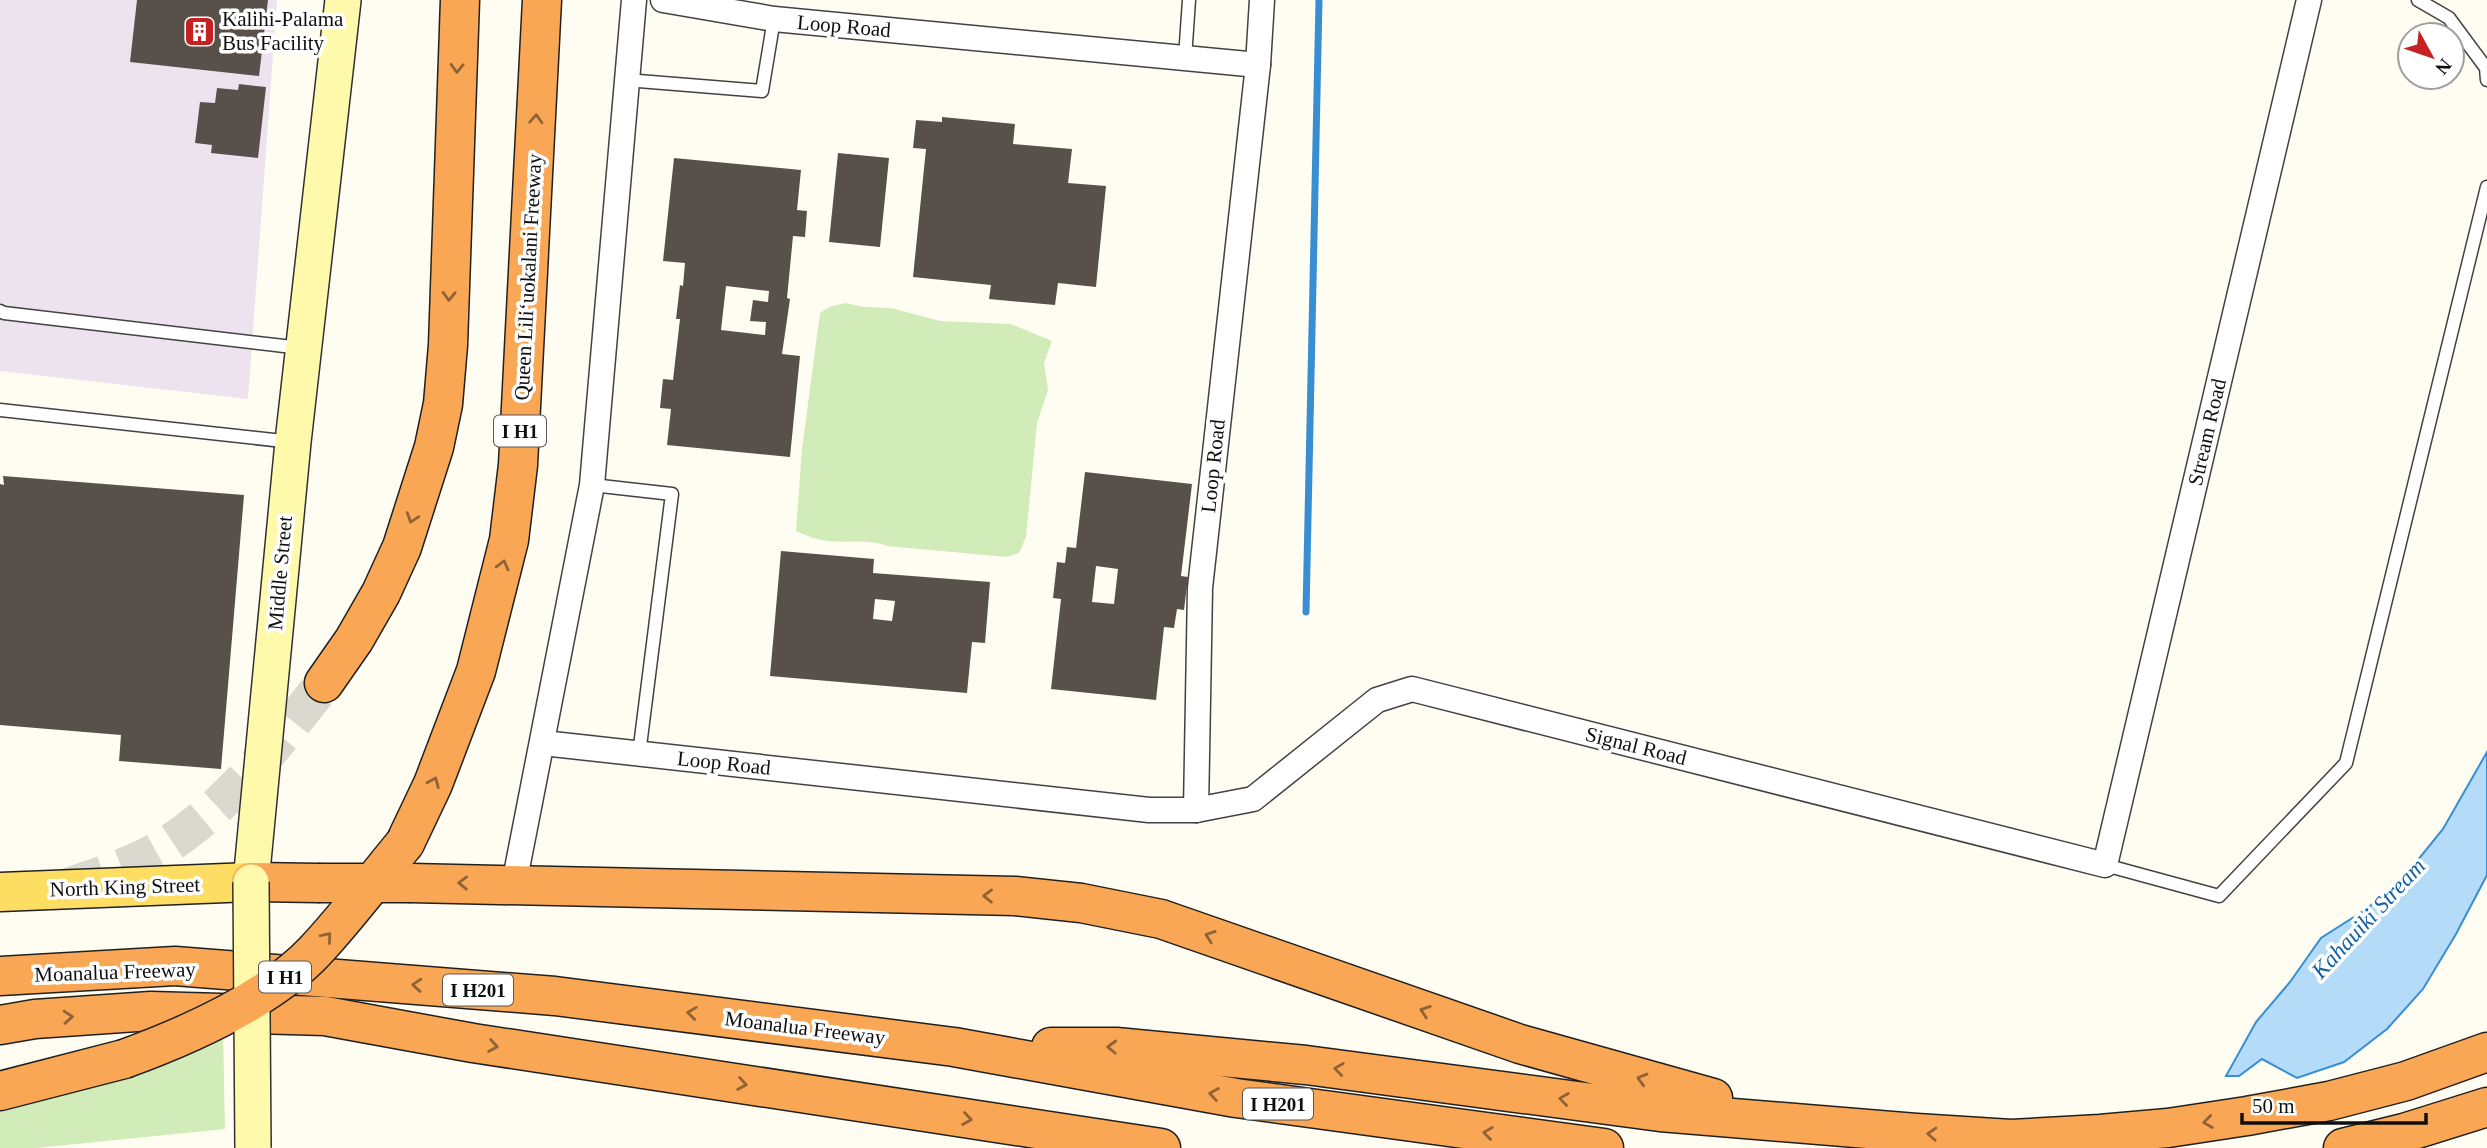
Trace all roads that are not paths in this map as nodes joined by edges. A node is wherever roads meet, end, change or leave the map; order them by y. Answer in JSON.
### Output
{"nodes":[{"id":1,"x":343,"y":0,"type":"edge"},
{"id":2,"x":460,"y":0,"type":"edge"},
{"id":3,"x":542,"y":0,"type":"edge"},
{"id":4,"x":634,"y":0,"type":"edge"},
{"id":5,"x":663,"y":0,"type":"edge"},
{"id":6,"x":1189,"y":0,"type":"edge"},
{"id":7,"x":1262,"y":0,"type":"edge"},
{"id":8,"x":2309,"y":0,"type":"edge"},
{"id":9,"x":2418,"y":0,"type":"edge"},
{"id":10,"x":774,"y":19,"type":"junction"},
{"id":11,"x":1185,"y":58,"type":"junction"},
{"id":12,"x":1258,"y":65,"type":"junction"},
{"id":13,"x":626,"y":80,"type":"junction"},
{"id":14,"x":2487,"y":80,"type":"edge"},
{"id":15,"x":2487,"y":187,"type":"edge"},
{"id":16,"x":0,"y":311,"type":"edge"},
{"id":17,"x":303,"y":348,"type":"junction"},
{"id":18,"x":0,"y":410,"type":"edge"},
{"id":19,"x":293,"y":442,"type":"junction"},
{"id":20,"x":592,"y":485,"type":"junction"},
{"id":21,"x":324,"y":683,"type":"tunnel mouth"},
{"id":22,"x":543,"y":743,"type":"junction"},
{"id":23,"x":639,"y":754,"type":"junction"},
{"id":24,"x":1196,"y":810,"type":"junction"},
{"id":25,"x":2105,"y":865,"type":"junction"},
{"id":26,"x":251,"y":882,"type":"junction"},
{"id":27,"x":514,"y":884,"type":"junction"},
{"id":28,"x":0,"y":892,"type":"edge"},
{"id":29,"x":0,"y":976,"type":"edge"},
{"id":30,"x":0,"y":1025,"type":"edge"},
{"id":31,"x":954,"y":1047,"type":"junction"},
{"id":32,"x":2487,"y":1052,"type":"edge"},
{"id":33,"x":0,"y":1091,"type":"edge"},
{"id":34,"x":2487,"y":1107,"type":"edge"},
{"id":35,"x":1827,"y":1126,"type":"junction"},
{"id":36,"x":1034,"y":1130,"type":"junction"},
{"id":37,"x":253,"y":1148,"type":"edge"},
{"id":38,"x":1106,"y":1148,"type":"edge"},
{"id":39,"x":1161,"y":1148,"type":"edge"},
{"id":40,"x":1604,"y":1148,"type":"edge"},
{"id":41,"x":2343,"y":1148,"type":"edge"}],
"edges":[{"from":1,"to":17,"type":"main road","name":"Middle Street"},
{"from":2,"to":21,"type":"highway","one_way":true},
{"from":33,"to":3,"type":"highway","name":"Queen Liliʻuokalani Freeway","number":"I H1","one_way":true,"bridge":true},
{"from":4,"to":13,"type":"street"},
{"from":5,"to":10,"type":"street","name":"Loop Road"},
{"from":6,"to":11,"type":"lane"},
{"from":7,"to":12,"type":"street"},
{"from":8,"to":25,"type":"street","name":"Stream Road"},
{"from":9,"to":14,"type":"lane"},
{"from":10,"to":11,"type":"street","name":"Loop Road"},
{"from":10,"to":13,"type":"lane"},
{"from":11,"to":12,"type":"street","name":"Loop Road"},
{"from":12,"to":24,"type":"street","name":"Loop Road"},
{"from":13,"to":20,"type":"street"},
{"from":15,"to":25,"type":"lane"},
{"from":16,"to":17,"type":"lane"},
{"from":17,"to":19,"type":"main road","name":"Middle Street"},
{"from":18,"to":19,"type":"lane"},
{"from":19,"to":26,"type":"main road","name":"Middle Street"},
{"from":20,"to":22,"type":"street"},
{"from":20,"to":23,"type":"lane"},
{"from":22,"to":23,"type":"street","name":"Loop Road"},
{"from":22,"to":27,"type":"street"},
{"from":23,"to":24,"type":"street","name":"Loop Road"},
{"from":24,"to":25,"type":"street","name":"Signal Road"},
{"from":27,"to":26,"type":"highway","one_way":true,"bridge":true},
{"from":26,"to":28,"type":"main road","name":"North King Street"},
{"from":26,"to":37,"type":"main road","name":"Middle Street","bridge":true},
{"from":35,"to":27,"type":"highway","one_way":true},
{"from":31,"to":29,"type":"highway","name":"Moanalua Freeway","number":"I H201","one_way":true},
{"from":30,"to":36,"type":"highway","name":"Moanalua Freeway","one_way":true},
{"from":35,"to":31,"type":"highway","one_way":true},
{"from":40,"to":31,"type":"highway","name":"Moanalua Freeway","number":"I H201","one_way":true},
{"from":32,"to":35,"type":"highway","one_way":true},
{"from":34,"to":41,"type":"highway"},
{"from":36,"to":38,"type":"highway"},
{"from":36,"to":39,"type":"highway","name":"Moanalua Freeway"}]}
